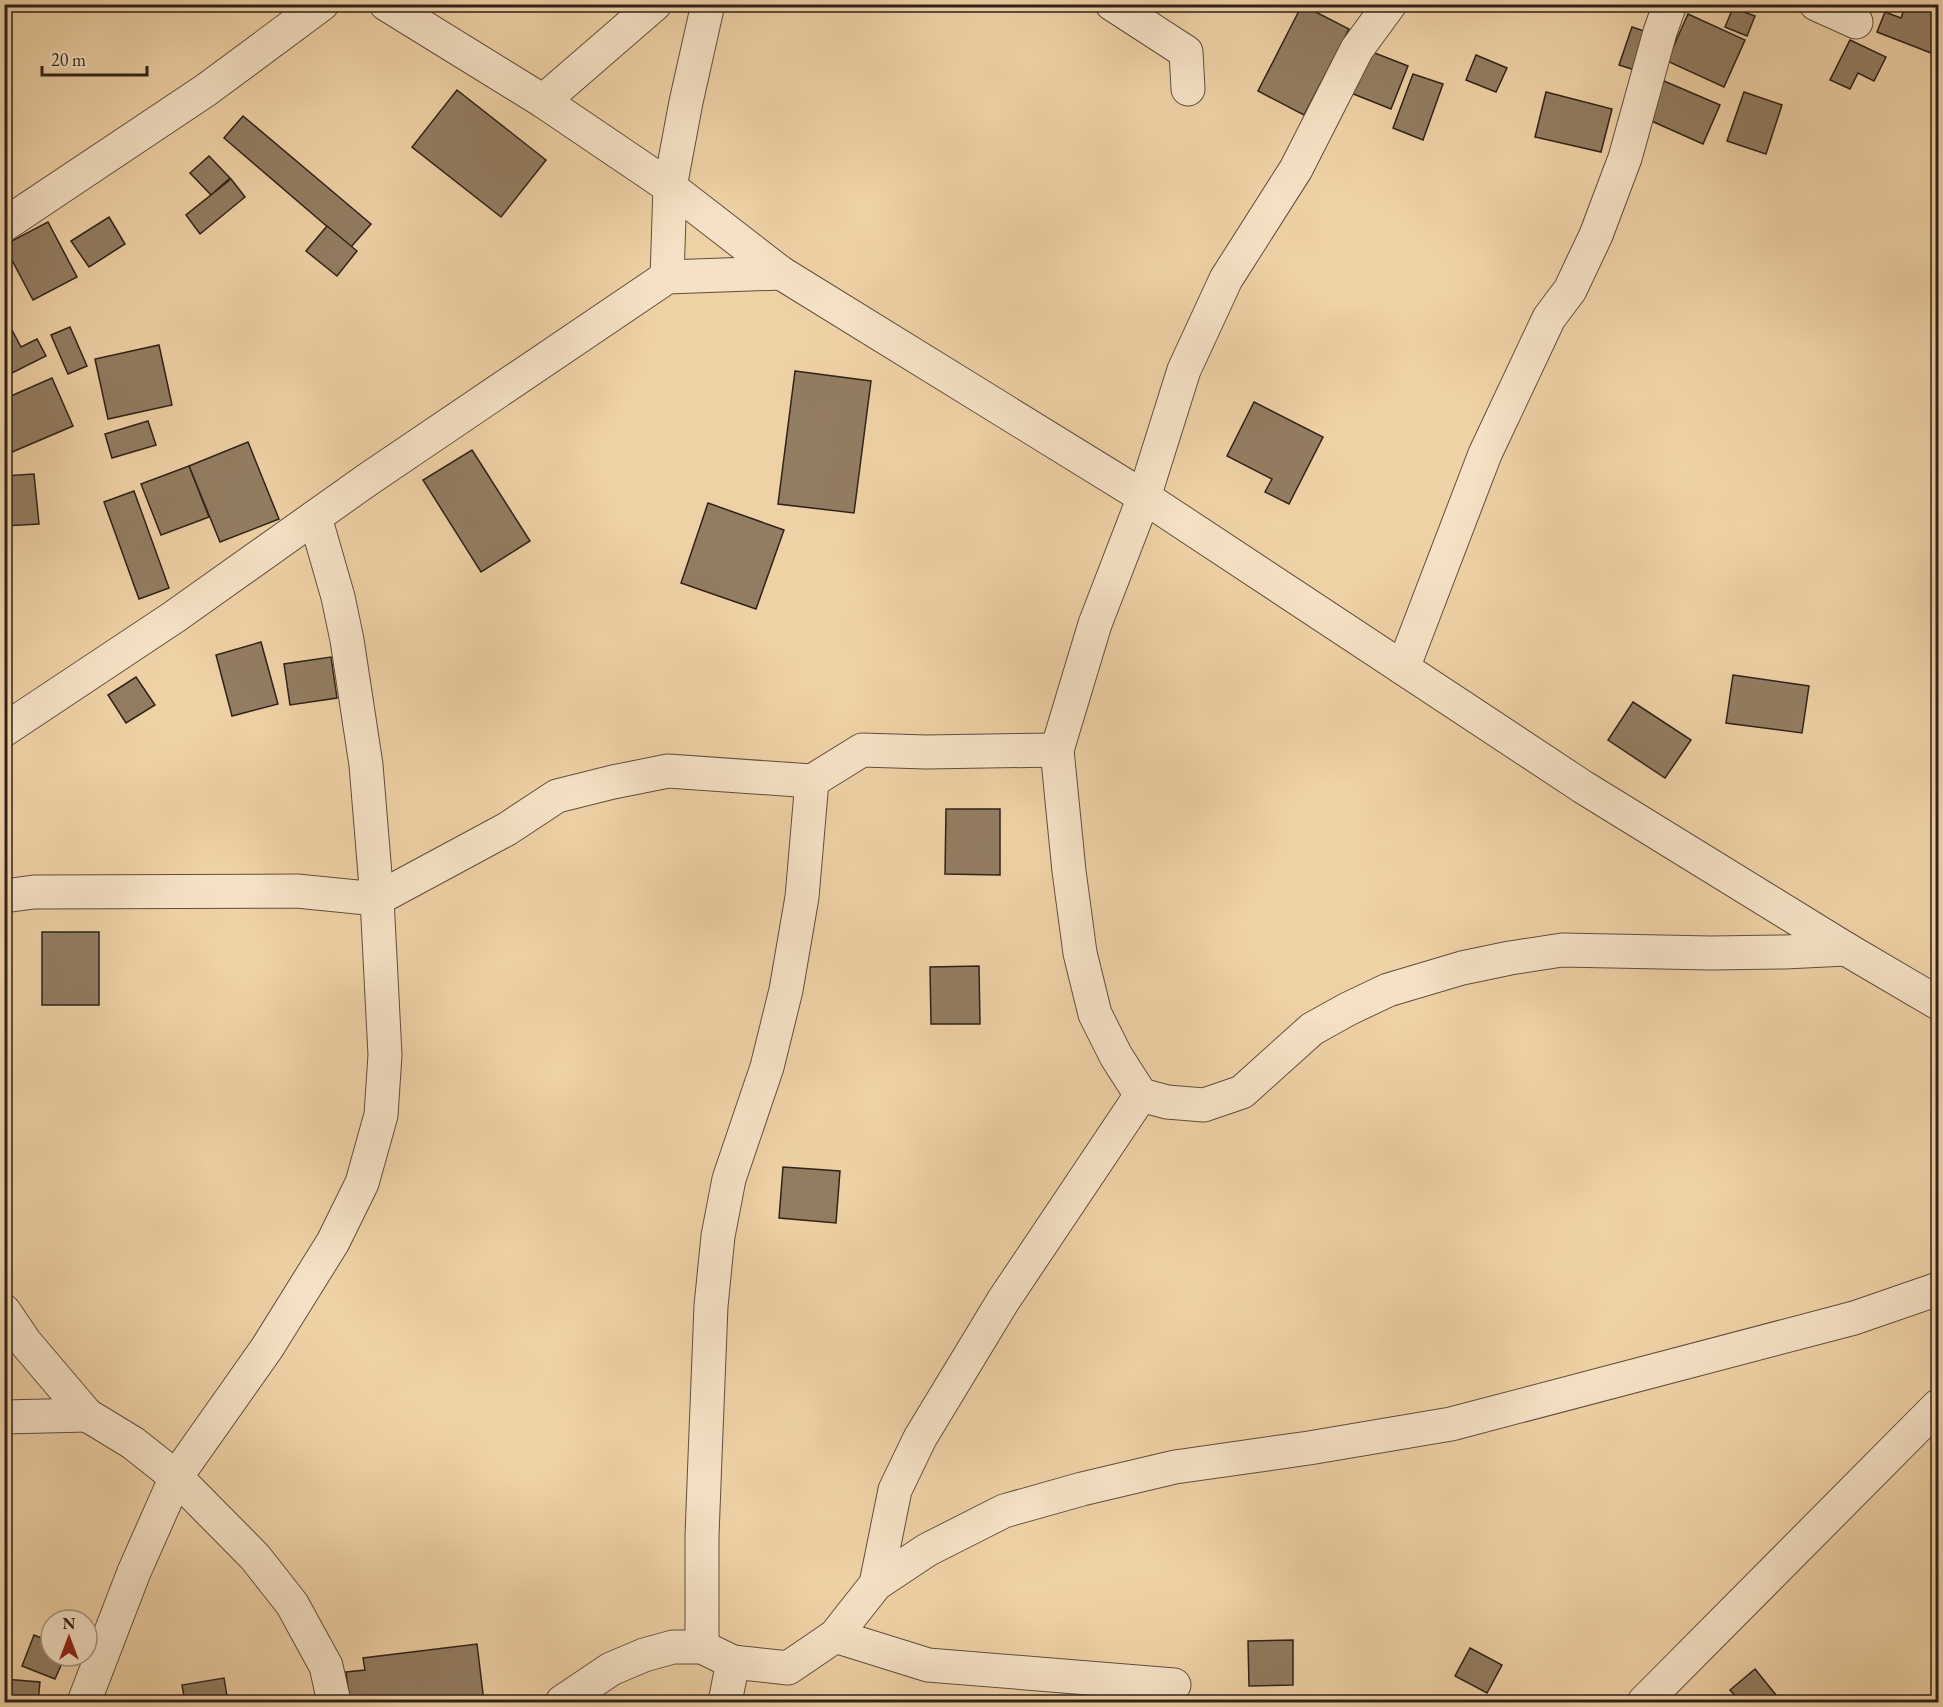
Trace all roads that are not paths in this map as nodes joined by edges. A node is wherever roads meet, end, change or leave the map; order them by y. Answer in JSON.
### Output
{"nodes":[{"id":1,"x":322,"y":4,"type":"edge"},
{"id":2,"x":386,"y":4,"type":"edge"},
{"id":3,"x":655,"y":4,"type":"edge"},
{"id":4,"x":708,"y":4,"type":"edge"},
{"id":5,"x":1112,"y":4,"type":"edge"},
{"id":6,"x":1390,"y":4,"type":"edge"},
{"id":7,"x":1670,"y":4,"type":"edge"},
{"id":8,"x":1816,"y":4,"type":"edge"},
{"id":9,"x":1856,"y":22,"type":"dead end"},
{"id":10,"x":1188,"y":89,"type":"dead end"},
{"id":11,"x":543,"y":101,"type":"junction"},
{"id":12,"x":670,"y":188,"type":"junction"},
{"id":13,"x":4,"y":225,"type":"edge"},
{"id":14,"x":781,"y":273,"type":"junction"},
{"id":15,"x":667,"y":277,"type":"junction"},
{"id":16,"x":1144,"y":498,"type":"junction"},
{"id":17,"x":315,"y":517,"type":"junction"},
{"id":18,"x":1402,"y":668,"type":"junction"},
{"id":19,"x":4,"y":730,"type":"edge"},
{"id":20,"x":1057,"y":750,"type":"junction"},
{"id":21,"x":812,"y":781,"type":"junction"},
{"id":22,"x":4,"y":896,"type":"edge"},
{"id":23,"x":377,"y":899,"type":"junction"},
{"id":24,"x":1846,"y":949,"type":"junction"},
{"id":25,"x":1938,"y":1003,"type":"edge"},
{"id":26,"x":1141,"y":1095,"type":"junction"},
{"id":27,"x":1938,"y":1289,"type":"edge"},
{"id":28,"x":4,"y":1311,"type":"edge"},
{"id":29,"x":1938,"y":1406,"type":"edge"},
{"id":30,"x":87,"y":1415,"type":"junction"},
{"id":31,"x":4,"y":1417,"type":"edge"},
{"id":32,"x":176,"y":1477,"type":"junction"},
{"id":33,"x":876,"y":1584,"type":"junction"},
{"id":34,"x":835,"y":1636,"type":"junction"},
{"id":35,"x":702,"y":1647,"type":"junction"},
{"id":36,"x":734,"y":1662,"type":"junction"},
{"id":37,"x":1174,"y":1684,"type":"dead end"},
{"id":38,"x":84,"y":1702,"type":"edge"},
{"id":39,"x":334,"y":1702,"type":"edge"},
{"id":40,"x":562,"y":1702,"type":"edge"},
{"id":41,"x":725,"y":1702,"type":"edge"},
{"id":42,"x":1644,"y":1702,"type":"edge"}],
"edges":[{"from":1,"to":13,"type":"street"},
{"from":2,"to":11,"type":"street"},
{"from":3,"to":11,"type":"street"},
{"from":4,"to":12,"type":"street"},
{"from":5,"to":10,"type":"street"},
{"from":6,"to":16,"type":"street"},
{"from":7,"to":18,"type":"street"},
{"from":8,"to":9,"type":"street"},
{"from":11,"to":12,"type":"street"},
{"from":12,"to":14,"type":"street"},
{"from":12,"to":15,"type":"street"},
{"from":14,"to":15,"type":"street"},
{"from":14,"to":16,"type":"street"},
{"from":15,"to":17,"type":"street"},
{"from":16,"to":18,"type":"street"},
{"from":16,"to":20,"type":"street"},
{"from":17,"to":19,"type":"street"},
{"from":17,"to":23,"type":"street"},
{"from":18,"to":24,"type":"street"},
{"from":20,"to":21,"type":"street"},
{"from":20,"to":26,"type":"street"},
{"from":21,"to":23,"type":"street"},
{"from":21,"to":35,"type":"street"},
{"from":22,"to":23,"type":"street"},
{"from":23,"to":32,"type":"street"},
{"from":24,"to":25,"type":"street"},
{"from":24,"to":26,"type":"street"},
{"from":26,"to":33,"type":"street"},
{"from":27,"to":33,"type":"street"},
{"from":28,"to":30,"type":"street"},
{"from":29,"to":42,"type":"street"},
{"from":30,"to":31,"type":"street"},
{"from":30,"to":32,"type":"street"},
{"from":32,"to":38,"type":"street"},
{"from":32,"to":39,"type":"street"},
{"from":33,"to":34,"type":"street"},
{"from":34,"to":36,"type":"street"},
{"from":34,"to":37,"type":"street"},
{"from":35,"to":36,"type":"street"},
{"from":35,"to":40,"type":"street"},
{"from":36,"to":41,"type":"street"}]}
